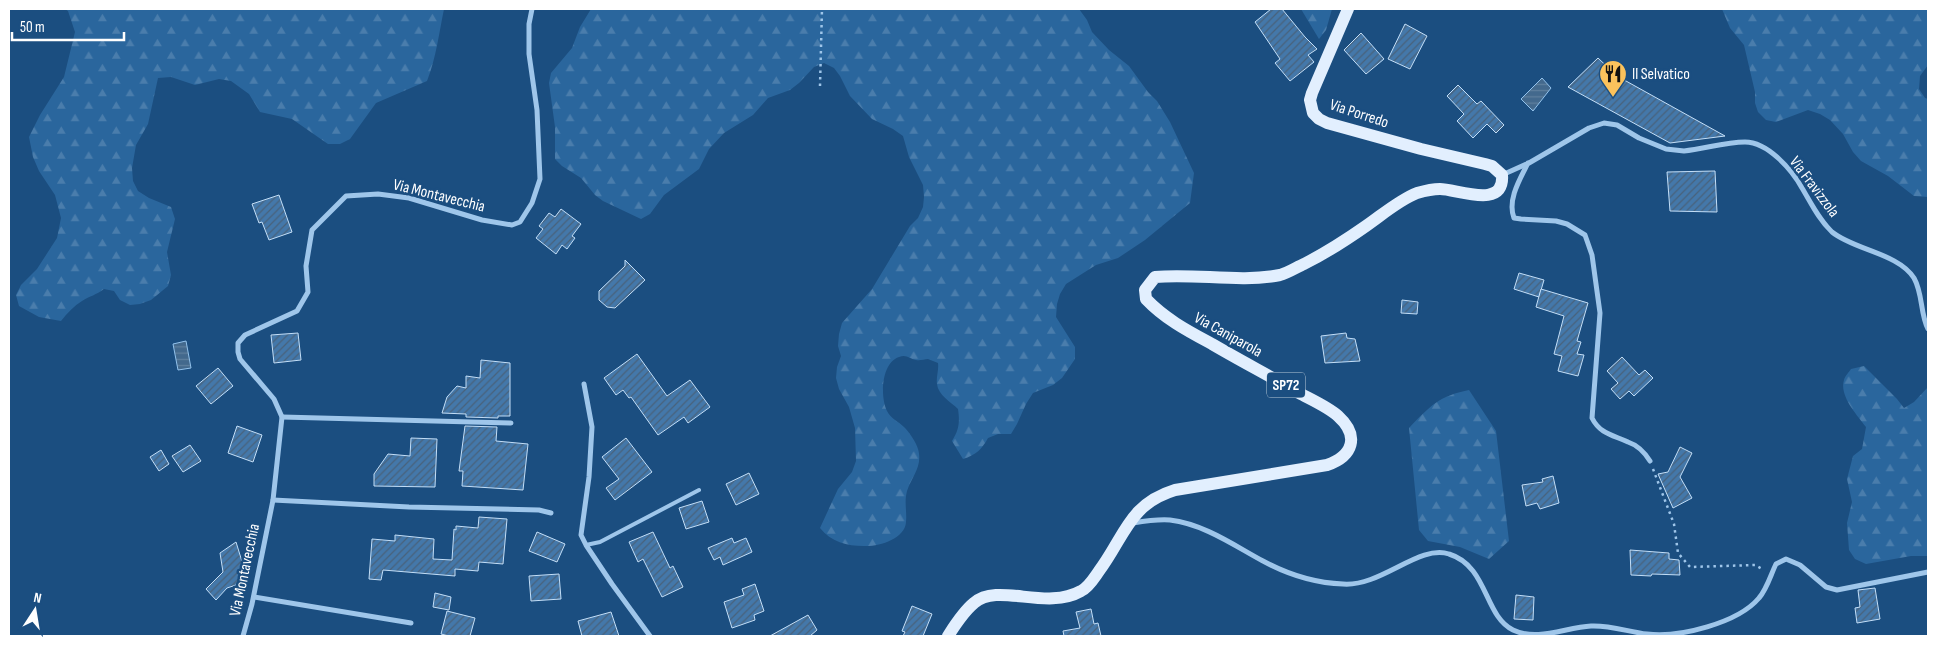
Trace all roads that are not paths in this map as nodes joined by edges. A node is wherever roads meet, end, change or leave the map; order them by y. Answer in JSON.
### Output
{"nodes":[{"id":1,"x":532,"y":9,"type":"edge"},
{"id":2,"x":1348,"y":9,"type":"edge"},
{"id":3,"x":1529,"y":162,"type":"junction"},
{"id":4,"x":1502,"y":175,"type":"junction"},
{"id":5,"x":1928,"y":329,"type":"edge"},
{"id":6,"x":584,"y":384,"type":"dead end"},
{"id":7,"x":282,"y":417,"type":"junction"},
{"id":8,"x":511,"y":423,"type":"dead end"},
{"id":9,"x":1650,"y":461,"type":"road end"},
{"id":10,"x":699,"y":490,"type":"dead end"},
{"id":11,"x":273,"y":500,"type":"junction"},
{"id":12,"x":551,"y":513,"type":"dead end"},
{"id":13,"x":1130,"y":523,"type":"junction"},
{"id":14,"x":586,"y":545,"type":"junction"},
{"id":15,"x":1928,"y":572,"type":"edge"},
{"id":16,"x":254,"y":597,"type":"junction"},
{"id":17,"x":411,"y":623,"type":"dead end"},
{"id":18,"x":243,"y":636,"type":"edge"},
{"id":19,"x":650,"y":636,"type":"edge"},
{"id":20,"x":948,"y":636,"type":"edge"}],
"edges":[{"from":1,"to":7,"type":"street","name":"Via Montavecchia"},
{"from":2,"to":4,"type":"main road","name":"Via Porredo"},
{"from":3,"to":4,"type":"street","name":"Via Fravizzola"},
{"from":3,"to":5,"type":"street","name":"Via Fravizzola"},
{"from":3,"to":9,"type":"street"},
{"from":4,"to":13,"type":"main road","name":"Via Caniparola","number":"SP72"},
{"from":6,"to":14,"type":"street"},
{"from":7,"to":8,"type":"street"},
{"from":7,"to":11,"type":"street","name":"Via Montavecchia"},
{"from":10,"to":14,"type":"lane"},
{"from":11,"to":12,"type":"street"},
{"from":11,"to":16,"type":"street","name":"Via Montavecchia"},
{"from":13,"to":15,"type":"street"},
{"from":13,"to":20,"type":"main road","name":"Via Caniparola","number":"SP72"},
{"from":14,"to":19,"type":"street"},
{"from":16,"to":17,"type":"street"},
{"from":16,"to":18,"type":"street","name":"Via Montavecchia"}]}
